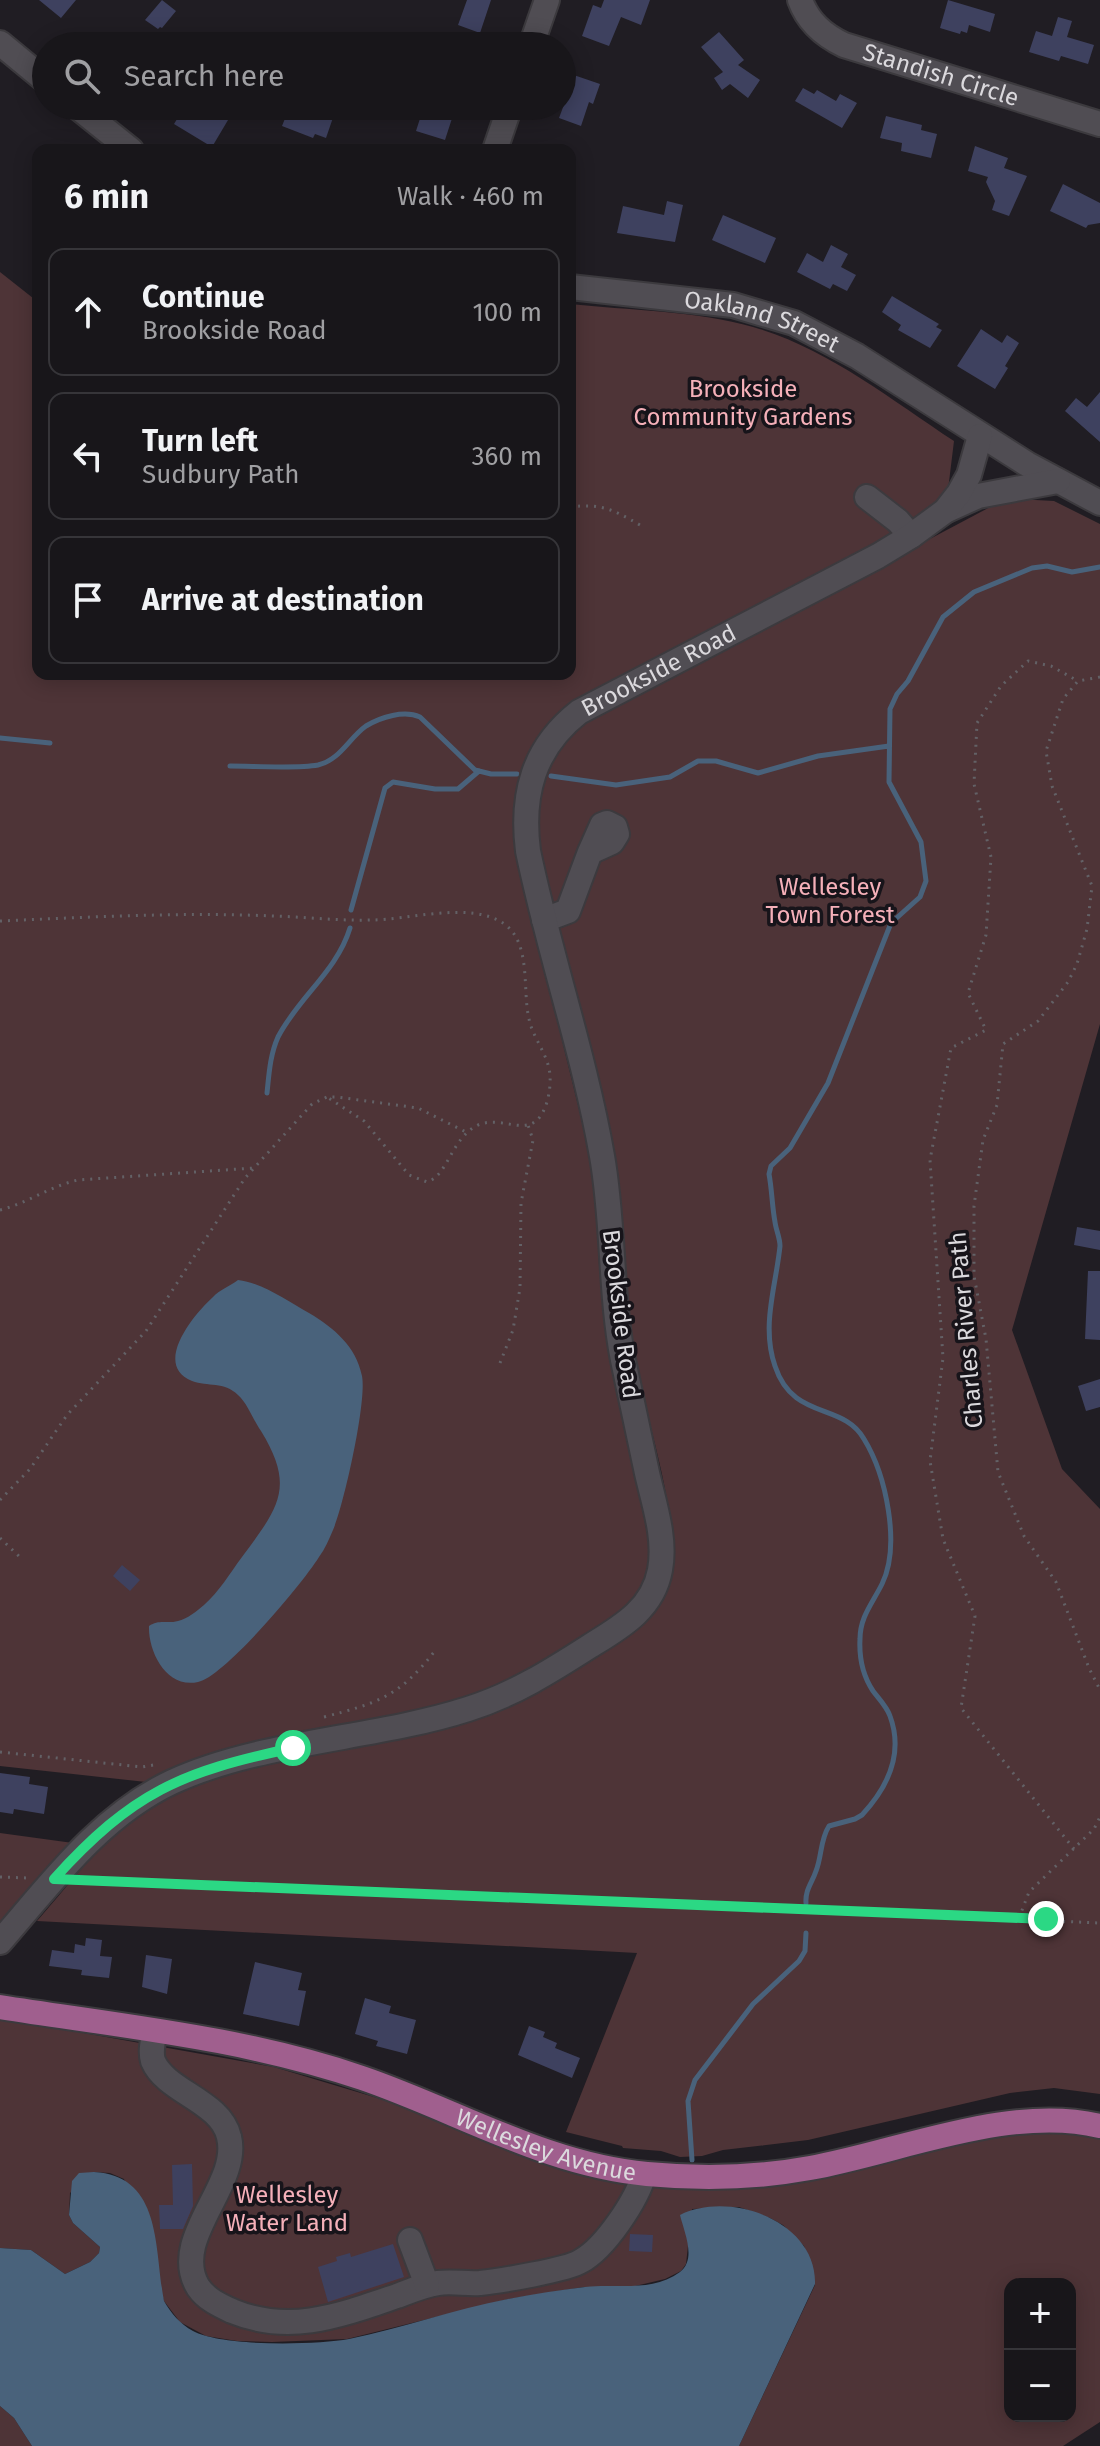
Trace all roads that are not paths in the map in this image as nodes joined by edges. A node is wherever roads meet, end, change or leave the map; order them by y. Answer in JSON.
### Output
{"nodes":[{"id":1,"x":547,"y":0,"type":"edge"},
{"id":2,"x":800,"y":0,"type":"edge"},
{"id":3,"x":536,"y":32,"type":"edge"},
{"id":4,"x":0,"y":43,"type":"edge"},
{"id":5,"x":32,"y":69,"type":"edge"},
{"id":6,"x":94,"y":120,"type":"edge"},
{"id":7,"x":505,"y":120,"type":"edge"},
{"id":8,"x":1100,"y":124,"type":"edge"},
{"id":9,"x":124,"y":144,"type":"edge"},
{"id":10,"x":497,"y":144,"type":"edge"},
{"id":11,"x":576,"y":288,"type":"edge"},
{"id":12,"x":980,"y":436,"type":"junction"},
{"id":13,"x":1058,"y":481,"type":"junction"},
{"id":14,"x":867,"y":497,"type":"dead end"},
{"id":15,"x":1100,"y":503,"type":"edge"},
{"id":16,"x":945,"y":511,"type":"junction"},
{"id":17,"x":911,"y":536,"type":"junction"},
{"id":18,"x":590,"y":852,"type":"dead end"},
{"id":19,"x":544,"y":920,"type":"junction"},
{"id":20,"x":0,"y":1942,"type":"edge"},
{"id":21,"x":0,"y":2007,"type":"edge"},
{"id":22,"x":155,"y":2031,"type":"junction"},
{"id":23,"x":1100,"y":2126,"type":"edge"},
{"id":24,"x":644,"y":2174,"type":"junction"},
{"id":25,"x":410,"y":2240,"type":"dead end"},
{"id":26,"x":427,"y":2285,"type":"junction"}],
"edges":[{"from":1,"to":3,"type":"street"},
{"from":2,"to":8,"type":"street","name":"Standish Circle"},
{"from":4,"to":5,"type":"street"},
{"from":6,"to":9,"type":"street"},
{"from":7,"to":10,"type":"street"},
{"from":11,"to":12,"type":"street","name":"Oakland Street"},
{"from":12,"to":13,"type":"street","name":"Oakland Street"},
{"from":12,"to":16,"type":"street","name":"Brookside Road"},
{"from":13,"to":15,"type":"street","name":"Oakland Street"},
{"from":13,"to":16,"type":"street","name":"Brookside Road"},
{"from":14,"to":17,"type":"street"},
{"from":16,"to":17,"type":"street","name":"Brookside Road"},
{"from":17,"to":19,"type":"street","name":"Brookside Road"},
{"from":18,"to":19,"type":"street"},
{"from":19,"to":20,"type":"street","name":"Brookside Road"},
{"from":21,"to":22,"type":"main road","name":"Wellesley Avenue"},
{"from":22,"to":24,"type":"main road","name":"Wellesley Avenue"},
{"from":22,"to":26,"type":"street"},
{"from":23,"to":24,"type":"main road","name":"Wellesley Avenue"},
{"from":24,"to":26,"type":"street"},
{"from":25,"to":26,"type":"street"}]}
